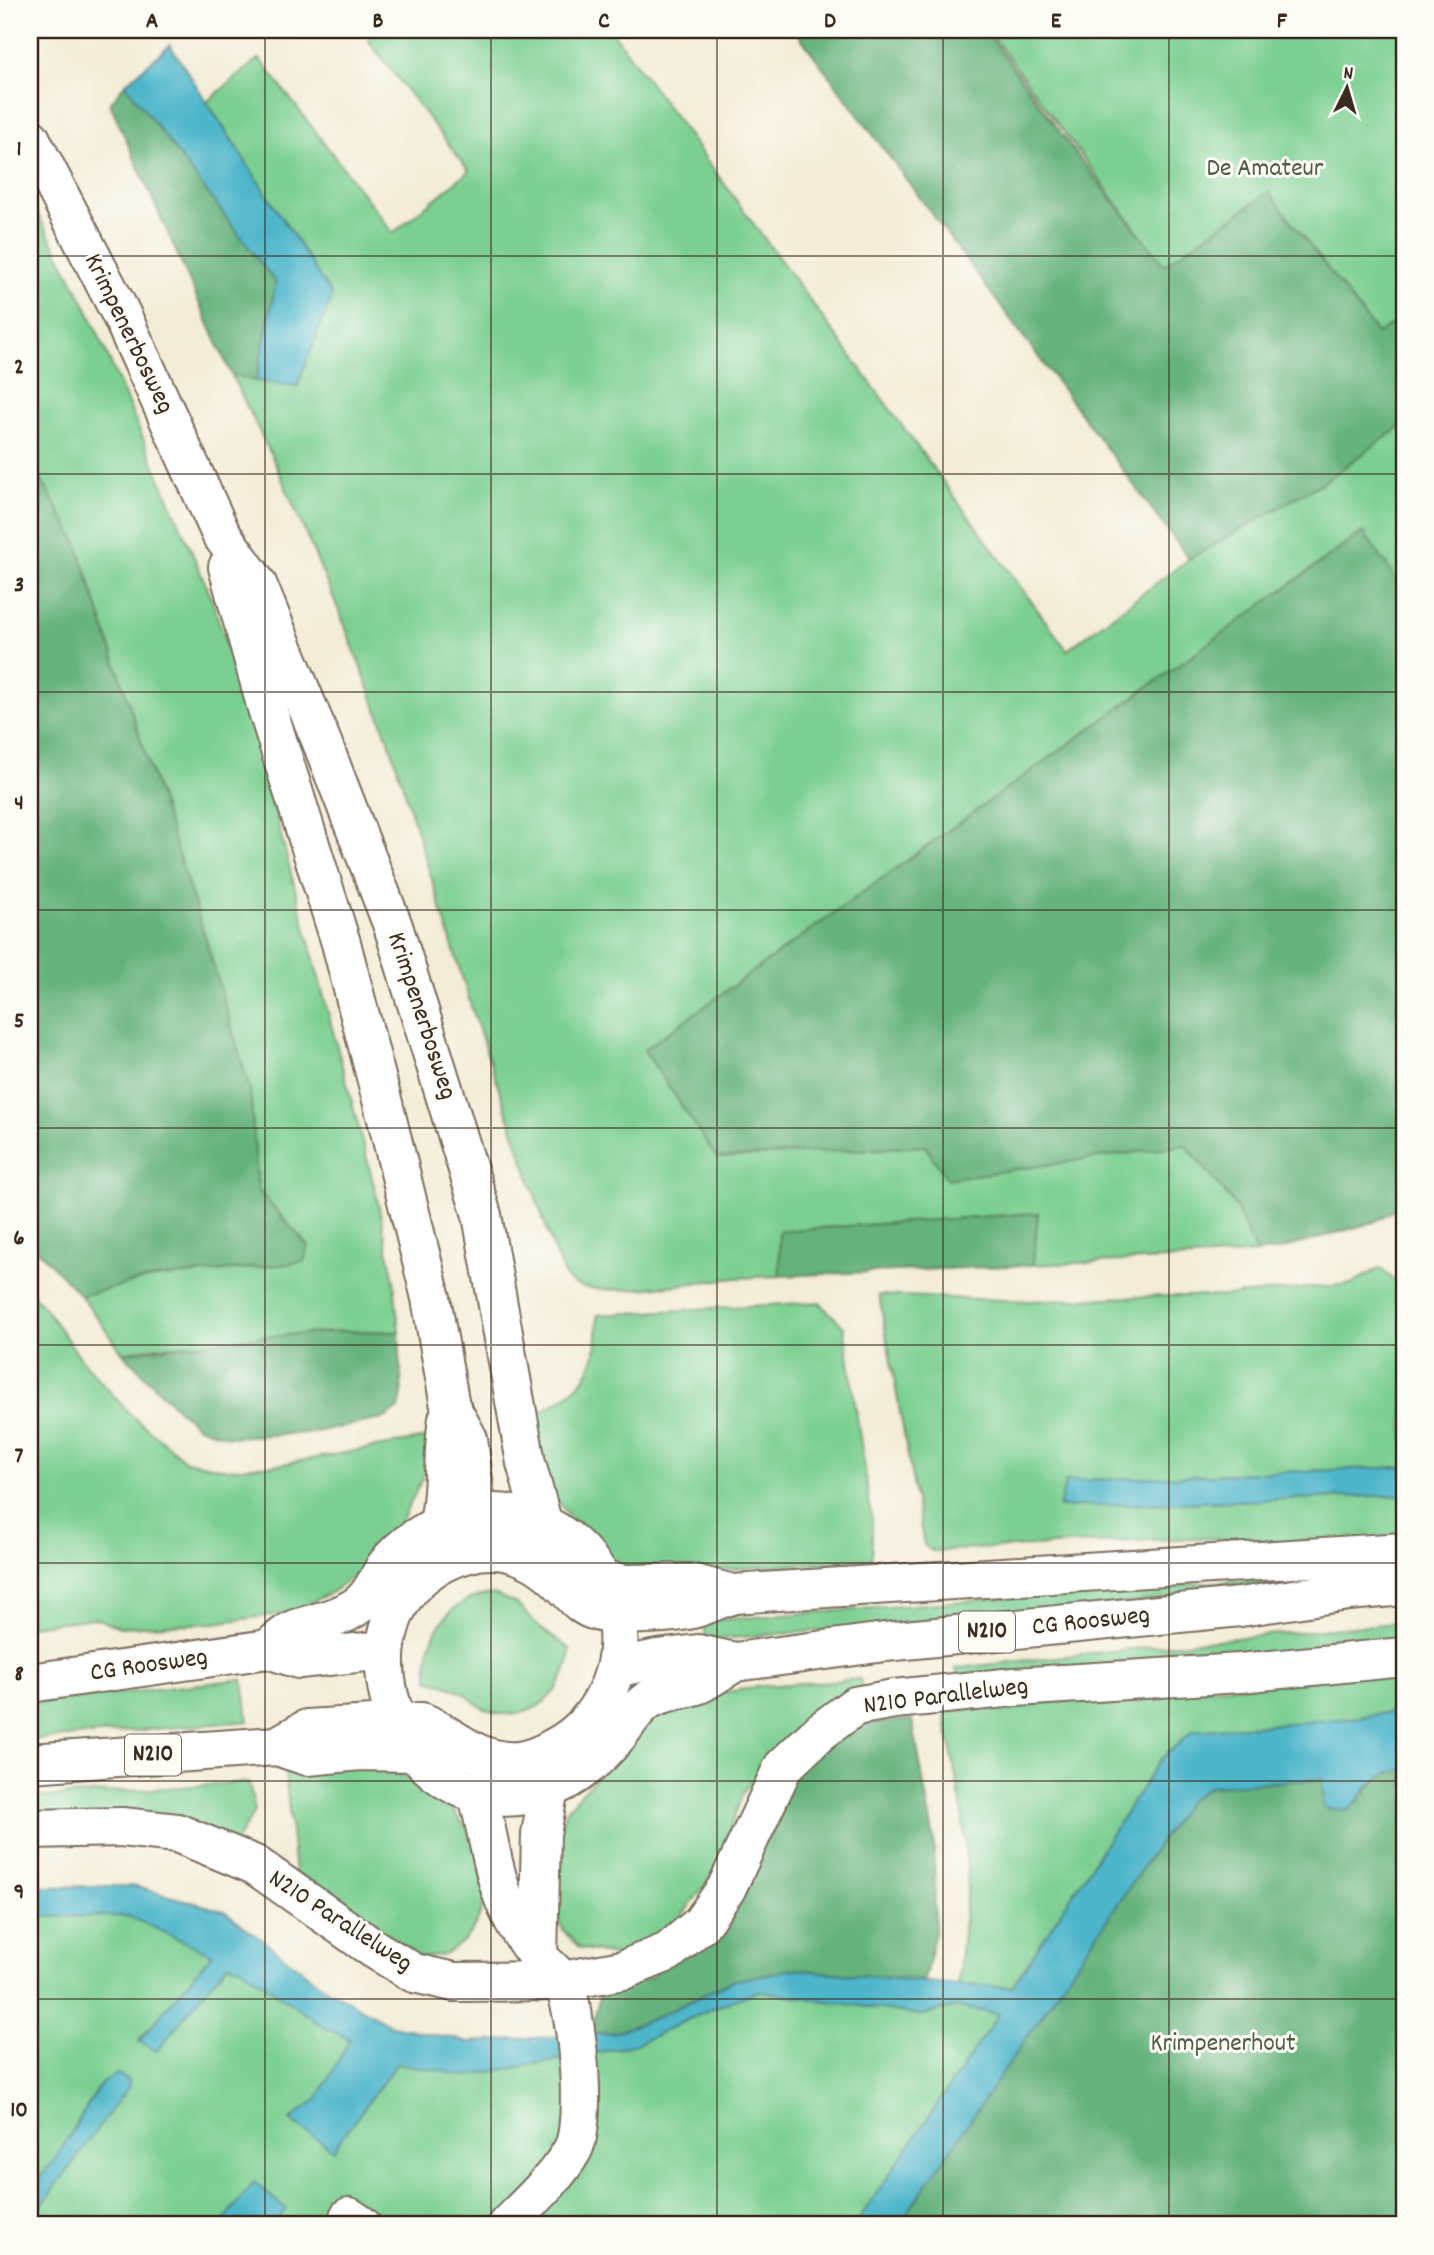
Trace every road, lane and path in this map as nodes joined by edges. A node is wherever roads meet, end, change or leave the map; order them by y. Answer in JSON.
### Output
{"nodes":[{"id":1,"x":30,"y":138,"type":"edge"},
{"id":2,"x":221,"y":534,"type":"junction"},
{"id":3,"x":450,"y":1406,"type":"junction"},
{"id":4,"x":473,"y":1515,"type":"junction"},
{"id":5,"x":543,"y":1525,"type":"junction"},
{"id":6,"x":438,"y":1527,"type":"junction"},
{"id":7,"x":470,"y":1552,"type":"junction"},
{"id":8,"x":1404,"y":1552,"type":"edge"},
{"id":9,"x":1404,"y":1586,"type":"edge"},
{"id":10,"x":609,"y":1597,"type":"junction"},
{"id":11,"x":268,"y":1648,"type":"junction"},
{"id":12,"x":385,"y":1650,"type":"junction"},
{"id":13,"x":1404,"y":1657,"type":"edge"},
{"id":14,"x":735,"y":1662,"type":"junction"},
{"id":15,"x":616,"y":1668,"type":"junction"},
{"id":16,"x":30,"y":1683,"type":"edge"},
{"id":17,"x":406,"y":1737,"type":"junction"},
{"id":18,"x":553,"y":1749,"type":"junction"},
{"id":19,"x":30,"y":1763,"type":"edge"},
{"id":20,"x":549,"y":1788,"type":"junction"},
{"id":21,"x":477,"y":1792,"type":"junction"},
{"id":22,"x":30,"y":1829,"type":"edge"},
{"id":23,"x":557,"y":1980,"type":"junction"},
{"id":24,"x":507,"y":2225,"type":"edge"}],
"edges":[{"from":1,"to":2,"type":"main road","name":"Krimpenerbosweg"},
{"from":2,"to":3,"type":"main road","name":"Krimpenerbosweg"},
{"from":2,"to":5,"type":"main road","name":"Krimpenerbosweg"},
{"from":3,"to":4,"type":"main road","name":"Krimpenerbosweg"},
{"from":3,"to":6,"type":"main road","name":"Krimpenerbosweg"},
{"from":4,"to":5,"type":"main road"},
{"from":4,"to":6,"type":"main road"},
{"from":4,"to":7,"type":"main road","name":"Krimpenerbosweg"},
{"from":5,"to":10,"type":"main road"},
{"from":6,"to":11,"type":"main road","name":"CG Roosweg"},
{"from":7,"to":10,"type":"main road","number":"N210"},
{"from":7,"to":12,"type":"main road","number":"N210"},
{"from":8,"to":10,"type":"main road","name":"CG Roosweg","number":"N210"},
{"from":9,"to":14,"type":"main road","name":"CG Roosweg","number":"N210"},
{"from":10,"to":15,"type":"main road","number":"N210"},
{"from":11,"to":12,"type":"main road","name":"CG Roosweg"},
{"from":11,"to":16,"type":"main road","name":"CG Roosweg"},
{"from":12,"to":17,"type":"main road","number":"N210"},
{"from":13,"to":23,"type":"main road","name":"N210 Parallelweg"},
{"from":14,"to":15,"type":"main road","name":"CG Roosweg","number":"N210"},
{"from":14,"to":20,"type":"main road","name":"CG Roosweg","number":"N210"},
{"from":15,"to":18,"type":"main road","number":"N210"},
{"from":17,"to":18,"type":"main road","number":"N210"},
{"from":17,"to":19,"type":"main road","number":"N210"},
{"from":17,"to":21,"type":"main road","number":"N210"},
{"from":18,"to":20,"type":"main road"},
{"from":20,"to":21,"type":"main road","number":"N210"},
{"from":20,"to":23,"type":"main road"},
{"from":21,"to":23,"type":"main road"},
{"from":22,"to":23,"type":"main road","name":"N210 Parallelweg"},
{"from":23,"to":24,"type":"main road"}]}
